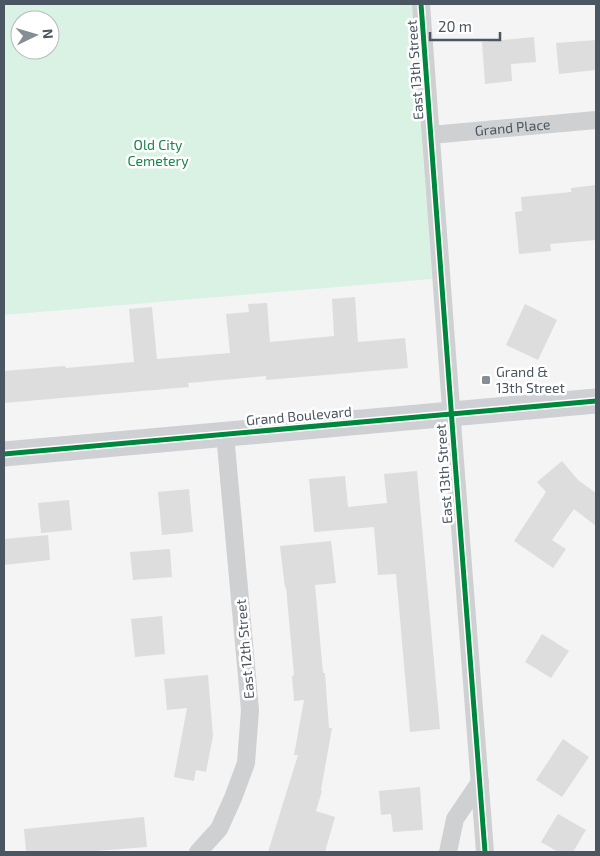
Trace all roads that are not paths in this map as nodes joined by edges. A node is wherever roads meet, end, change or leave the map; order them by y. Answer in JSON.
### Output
{"nodes":[{"id":1,"x":422,"y":4,"type":"edge"},
{"id":2,"x":596,"y":120,"type":"edge"},
{"id":3,"x":431,"y":135,"type":"junction"},
{"id":4,"x":596,"y":401,"type":"edge"},
{"id":5,"x":451,"y":414,"type":"junction"},
{"id":6,"x":225,"y":434,"type":"junction"},
{"id":7,"x":4,"y":454,"type":"edge"},
{"id":8,"x":480,"y":782,"type":"junction"},
{"id":9,"x":198,"y":852,"type":"edge"},
{"id":10,"x":448,"y":852,"type":"edge"},
{"id":11,"x":485,"y":852,"type":"edge"}],
"edges":[{"from":1,"to":3,"type":"street","name":"East 13th Street"},
{"from":2,"to":3,"type":"street","name":"Grand Place"},
{"from":3,"to":5,"type":"street","name":"East 13th Street"},
{"from":4,"to":5,"type":"main road","name":"Grand Boulevard"},
{"from":5,"to":6,"type":"main road","name":"Grand Boulevard"},
{"from":5,"to":8,"type":"street","name":"East 13th Street"},
{"from":6,"to":7,"type":"main road","name":"Grand Boulevard"},
{"from":6,"to":9,"type":"street","name":"East 12th Street"},
{"from":8,"to":10,"type":"street"},
{"from":8,"to":11,"type":"street","name":"East 13th Street"}]}
